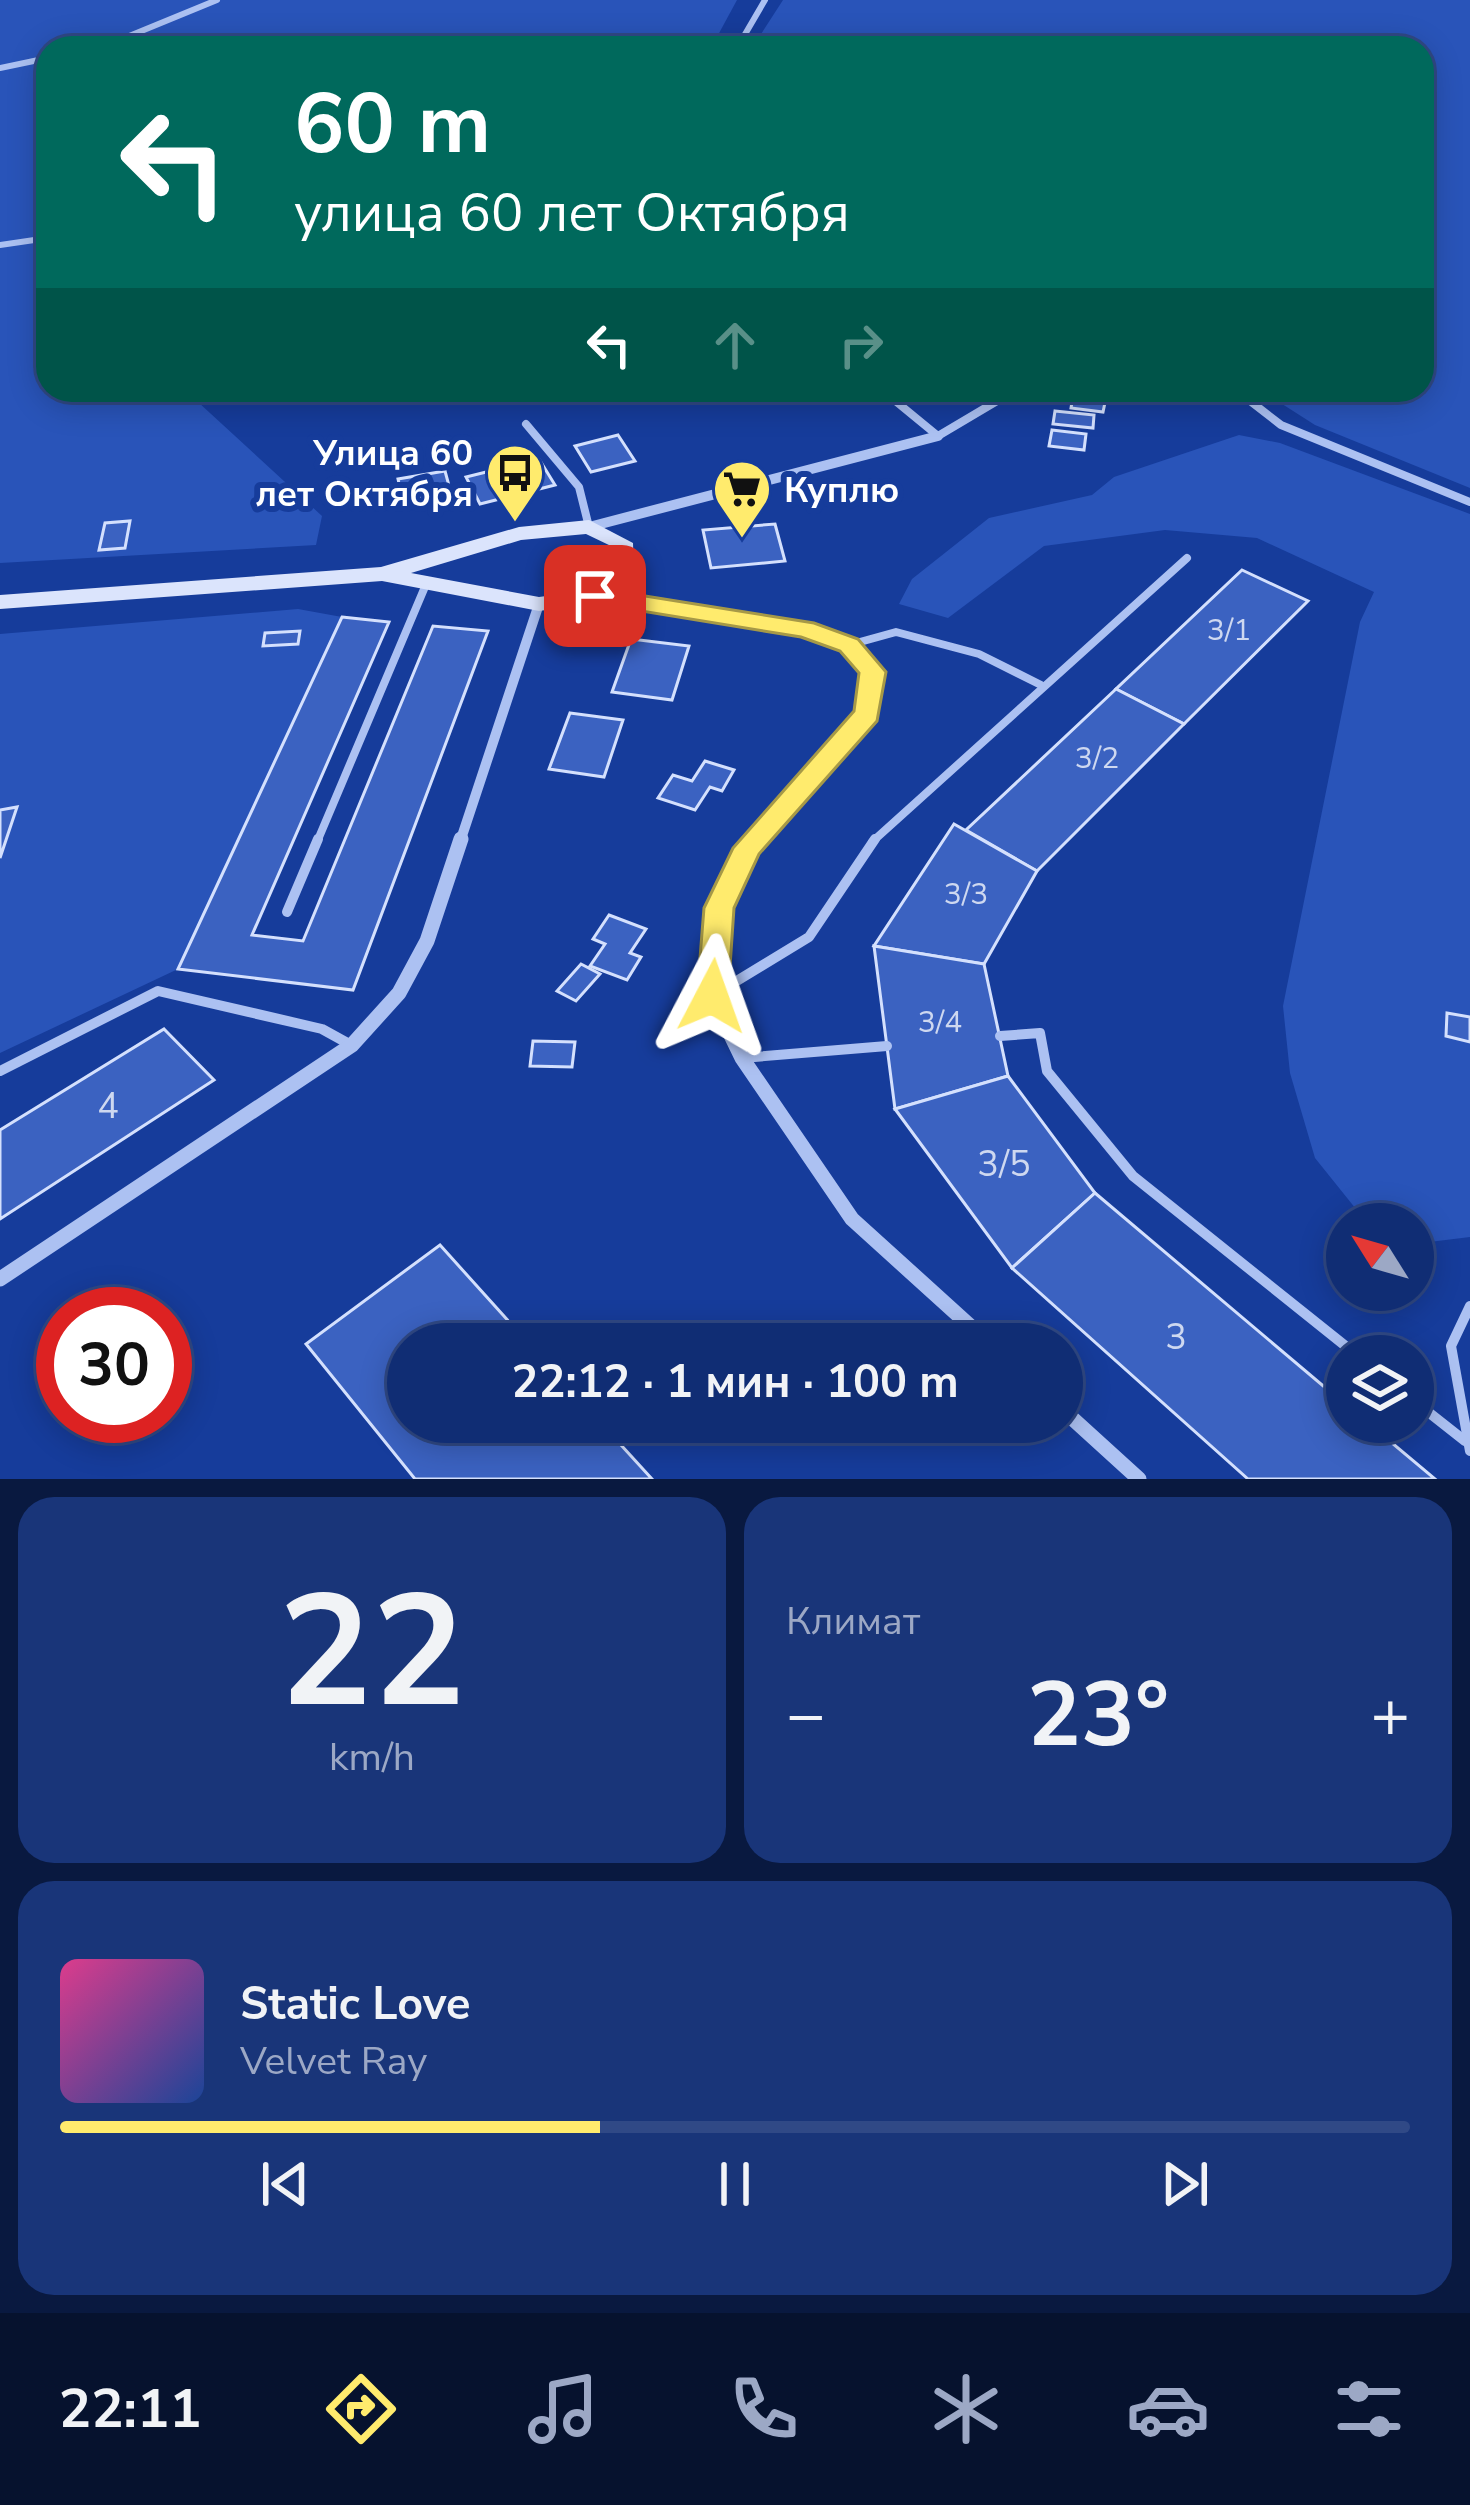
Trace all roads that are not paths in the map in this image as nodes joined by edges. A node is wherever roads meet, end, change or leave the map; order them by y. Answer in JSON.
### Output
{"nodes":[{"id":1,"x":217,"y":0,"type":"edge"},
{"id":2,"x":765,"y":0,"type":"edge"},
{"id":3,"x":132,"y":36,"type":"edge"},
{"id":4,"x":744,"y":36,"type":"edge"},
{"id":5,"x":36,"y":60,"type":"edge"},
{"id":6,"x":0,"y":68,"type":"edge"},
{"id":7,"x":36,"y":240,"type":"edge"},
{"id":8,"x":0,"y":245,"type":"edge"},
{"id":9,"x":897,"y":402,"type":"edge"},
{"id":10,"x":996,"y":402,"type":"edge"},
{"id":11,"x":1251,"y":402,"type":"edge"},
{"id":12,"x":526,"y":424,"type":"dead end"},
{"id":13,"x":938,"y":436,"type":"junction"},
{"id":14,"x":1470,"y":502,"type":"edge"},
{"id":15,"x":589,"y":527,"type":"junction"},
{"id":16,"x":1187,"y":558,"type":"dead end"},
{"id":17,"x":382,"y":574,"type":"junction"},
{"id":18,"x":427,"y":582,"type":"junction"},
{"id":19,"x":595,"y":596,"type":"junction"},
{"id":20,"x":0,"y":602,"type":"edge"},
{"id":21,"x":539,"y":604,"type":"junction"},
{"id":22,"x":849,"y":645,"type":"junction"},
{"id":23,"x":1041,"y":685,"type":"junction"},
{"id":24,"x":287,"y":912,"type":"dead end"},
{"id":25,"x":712,"y":996,"type":"junction"},
{"id":26,"x":1000,"y":1036,"type":"dead end"},
{"id":27,"x":352,"y":1046,"type":"junction"},
{"id":28,"x":887,"y":1046,"type":"dead end"},
{"id":29,"x":742,"y":1058,"type":"junction"},
{"id":30,"x":0,"y":1071,"type":"edge"},
{"id":31,"x":0,"y":1279,"type":"edge"},
{"id":32,"x":1470,"y":1306,"type":"edge"},
{"id":33,"x":967,"y":1323,"type":"edge"},
{"id":34,"x":1332,"y":1335,"type":"edge"},
{"id":35,"x":1434,"y":1418,"type":"edge"},
{"id":36,"x":1083,"y":1428,"type":"edge"},
{"id":37,"x":1468,"y":1446,"type":"edge"},
{"id":38,"x":1139,"y":1479,"type":"edge"}],
"edges":[{"from":1,"to":3,"type":"lane"},
{"from":2,"to":4,"type":"lane"},
{"from":5,"to":6,"type":"lane"},
{"from":7,"to":8,"type":"lane"},
{"from":9,"to":13,"type":"lane"},
{"from":10,"to":13,"type":"lane"},
{"from":11,"to":14,"type":"lane"},
{"from":12,"to":15,"type":"lane"},
{"from":13,"to":15,"type":"street"},
{"from":15,"to":17,"type":"street"},
{"from":15,"to":19,"type":"street"},
{"from":16,"to":23,"type":"lane"},
{"from":17,"to":18,"type":"street"},
{"from":17,"to":20,"type":"street"},
{"from":18,"to":21,"type":"street"},
{"from":18,"to":24,"type":"lane"},
{"from":19,"to":21,"type":"street"},
{"from":19,"to":22,"type":"street"},
{"from":21,"to":27,"type":"street"},
{"from":22,"to":23,"type":"lane"},
{"from":22,"to":25,"type":"street"},
{"from":23,"to":25,"type":"lane"},
{"from":25,"to":29,"type":"street"},
{"from":26,"to":34,"type":"lane"},
{"from":27,"to":30,"type":"lane"},
{"from":27,"to":31,"type":"street"},
{"from":28,"to":29,"type":"lane"},
{"from":29,"to":33,"type":"street"},
{"from":32,"to":37,"type":"lane"},
{"from":35,"to":37,"type":"lane"},
{"from":36,"to":38,"type":"street"}]}
